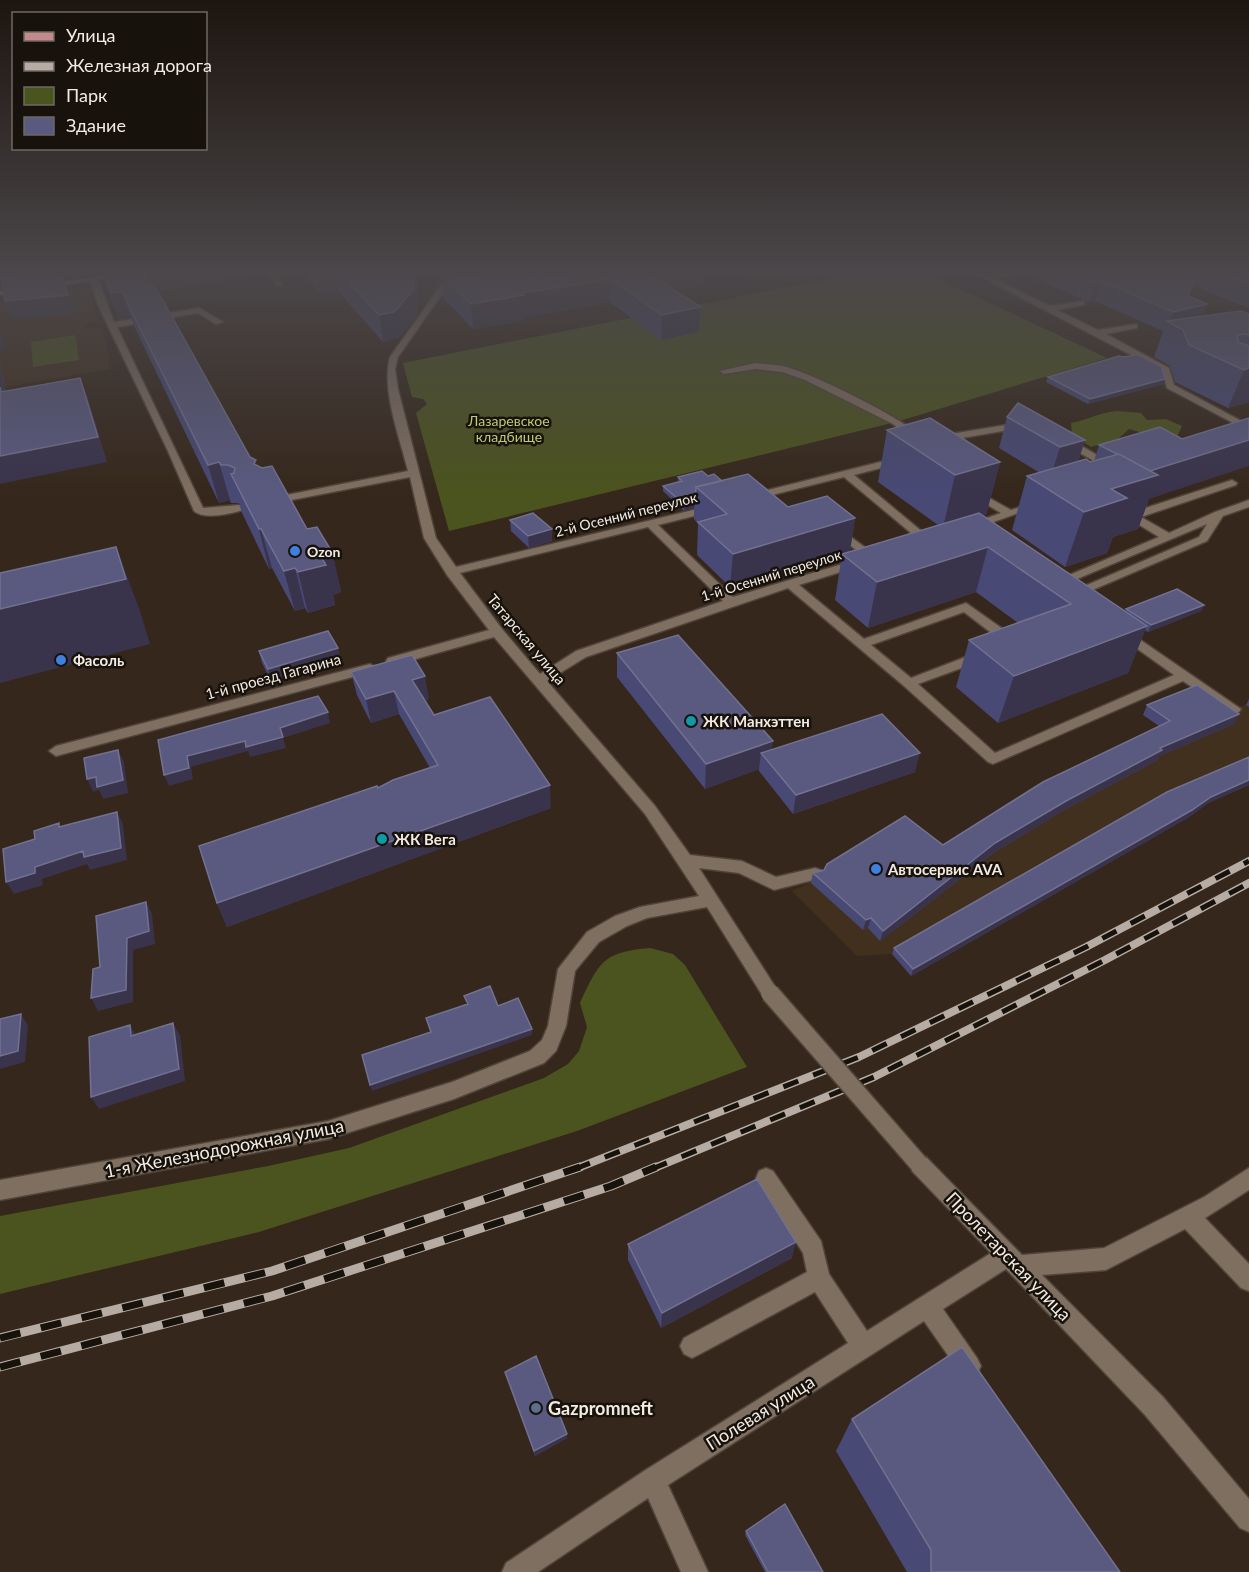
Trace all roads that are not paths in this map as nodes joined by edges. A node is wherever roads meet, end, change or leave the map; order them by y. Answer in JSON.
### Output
{"nodes":[{"id":1,"x":123,"y":347,"type":"edge"},
{"id":2,"x":400,"y":347,"type":"edge"},
{"id":3,"x":1124,"y":347,"type":"edge"},
{"id":4,"x":724,"y":371,"type":"dead end"},
{"id":5,"x":1246,"y":423,"type":"edge"},
{"id":6,"x":1035,"y":424,"type":"edge"},
{"id":7,"x":1231,"y":427,"type":"edge"},
{"id":8,"x":1053,"y":434,"type":"edge"},
{"id":9,"x":922,"y":442,"type":"junction"},
{"id":10,"x":1120,"y":461,"type":"edge"},
{"id":11,"x":1109,"y":465,"type":"junction"},
{"id":12,"x":1092,"y":470,"type":"edge"},
{"id":13,"x":414,"y":473,"type":"junction"},
{"id":14,"x":847,"y":474,"type":"junction"},
{"id":15,"x":1232,"y":483,"type":"dead end"},
{"id":16,"x":961,"y":485,"type":"edge"},
{"id":17,"x":271,"y":501,"type":"edge"},
{"id":18,"x":1042,"y":503,"type":"edge"},
{"id":19,"x":1249,"y":503,"type":"edge"},
{"id":20,"x":1114,"y":505,"type":"edge"},
{"id":21,"x":239,"y":508,"type":"edge"},
{"id":22,"x":1010,"y":514,"type":"junction"},
{"id":23,"x":1219,"y":514,"type":"junction"},
{"id":24,"x":1132,"y":516,"type":"junction"},
{"id":25,"x":652,"y":525,"type":"junction"},
{"id":26,"x":833,"y":526,"type":"edge"},
{"id":27,"x":974,"y":526,"type":"junction"},
{"id":28,"x":955,"y":532,"type":"edge"},
{"id":29,"x":1168,"y":538,"type":"junction"},
{"id":30,"x":991,"y":539,"type":"edge"},
{"id":31,"x":927,"y":541,"type":"edge"},
{"id":32,"x":451,"y":572,"type":"junction"},
{"id":33,"x":790,"y":584,"type":"junction"},
{"id":34,"x":731,"y":602,"type":"junction"},
{"id":35,"x":1108,"y":622,"type":"edge"},
{"id":36,"x":497,"y":632,"type":"junction"},
{"id":37,"x":861,"y":644,"type":"junction"},
{"id":38,"x":1184,"y":676,"type":"junction"},
{"id":39,"x":539,"y":680,"type":"junction"},
{"id":40,"x":909,"y":683,"type":"junction"},
{"id":41,"x":1234,"y":709,"type":"edge"},
{"id":42,"x":57,"y":751,"type":"dead end"},
{"id":43,"x":686,"y":860,"type":"junction"},
{"id":44,"x":815,"y":874,"type":"edge"},
{"id":45,"x":711,"y":900,"type":"junction"},
{"id":46,"x":770,"y":993,"type":"joint"},
{"id":47,"x":766,"y":1178,"type":"dead end"},
{"id":48,"x":1249,"y":1178,"type":"edge"},
{"id":49,"x":0,"y":1190,"type":"edge"},
{"id":50,"x":1188,"y":1216,"type":"junction"},
{"id":51,"x":1013,"y":1261,"type":"junction"},
{"id":52,"x":819,"y":1278,"type":"junction"},
{"id":53,"x":1249,"y":1280,"type":"edge"},
{"id":54,"x":927,"y":1306,"type":"junction"},
{"id":55,"x":692,"y":1346,"type":"dead end"},
{"id":56,"x":864,"y":1346,"type":"junction"},
{"id":57,"x":981,"y":1382,"type":"edge"},
{"id":58,"x":653,"y":1480,"type":"junction"},
{"id":59,"x":1249,"y":1519,"type":"edge"},
{"id":60,"x":515,"y":1572,"type":"edge"},
{"id":61,"x":695,"y":1572,"type":"edge"}],
"edges":[{"from":1,"to":21,"type":"street"},
{"from":2,"to":13,"type":"street","name":"Татарская улица"},
{"from":3,"to":5,"type":"street"},
{"from":4,"to":9,"type":"street"},
{"from":5,"to":7,"type":"street"},
{"from":6,"to":9,"type":"street","name":"2-й Осенний переулок"},
{"from":8,"to":11,"type":"street"},
{"from":9,"to":14,"type":"street","name":"2-й Осенний переулок"},
{"from":10,"to":11,"type":"street"},
{"from":11,"to":12,"type":"street"},
{"from":13,"to":17,"type":"street"},
{"from":13,"to":32,"type":"street","name":"Татарская улица"},
{"from":14,"to":25,"type":"street","name":"2-й Осенний переулок"},
{"from":14,"to":31,"type":"street"},
{"from":15,"to":24,"type":"street"},
{"from":16,"to":22,"type":"street"},
{"from":18,"to":22,"type":"street"},
{"from":19,"to":23,"type":"street"},
{"from":20,"to":24,"type":"street"},
{"from":22,"to":27,"type":"street"},
{"from":23,"to":29,"type":"street"},
{"from":23,"to":29,"type":"street"},
{"from":24,"to":29,"type":"street"},
{"from":25,"to":32,"type":"street","name":"2-й Осенний переулок"},
{"from":25,"to":34,"type":"street"},
{"from":26,"to":33,"type":"street","name":"1-й Осенний переулок"},
{"from":27,"to":28,"type":"street"},
{"from":27,"to":30,"type":"street"},
{"from":32,"to":36,"type":"street","name":"Татарская улица"},
{"from":33,"to":34,"type":"street","name":"1-й Осенний переулок"},
{"from":33,"to":37,"type":"street"},
{"from":34,"to":39,"type":"street","name":"1-й Осенний переулок"},
{"from":35,"to":38,"type":"street"},
{"from":36,"to":39,"type":"street","name":"Татарская улица"},
{"from":36,"to":42,"type":"street","name":"1-й проезд Гагарина"},
{"from":37,"to":40,"type":"street"},
{"from":37,"to":40,"type":"street"},
{"from":38,"to":40,"type":"street"},
{"from":38,"to":41,"type":"street"},
{"from":39,"to":43,"type":"street","name":"Татарская улица"},
{"from":43,"to":44,"type":"street"},
{"from":43,"to":45,"type":"street","name":"Татарская улица"},
{"from":45,"to":46,"type":"street","name":"Татарская улица"},
{"from":45,"to":49,"type":"street","name":"1-я Железнодорожная улица"},
{"from":46,"to":51,"type":"street","name":"Пролетарская улица","bridge":true},
{"from":47,"to":52,"type":"street"},
{"from":48,"to":50,"type":"street"},
{"from":50,"to":51,"type":"street"},
{"from":50,"to":53,"type":"street"},
{"from":51,"to":54,"type":"street","name":"Полевая улица"},
{"from":51,"to":59,"type":"street","name":"Пролетарская улица"},
{"from":52,"to":55,"type":"street"},
{"from":52,"to":56,"type":"street"},
{"from":54,"to":56,"type":"street","name":"Полевая улица"},
{"from":54,"to":57,"type":"street"},
{"from":56,"to":58,"type":"street","name":"Полевая улица"},
{"from":58,"to":60,"type":"street","name":"Полевая улица"},
{"from":58,"to":61,"type":"street"}]}
